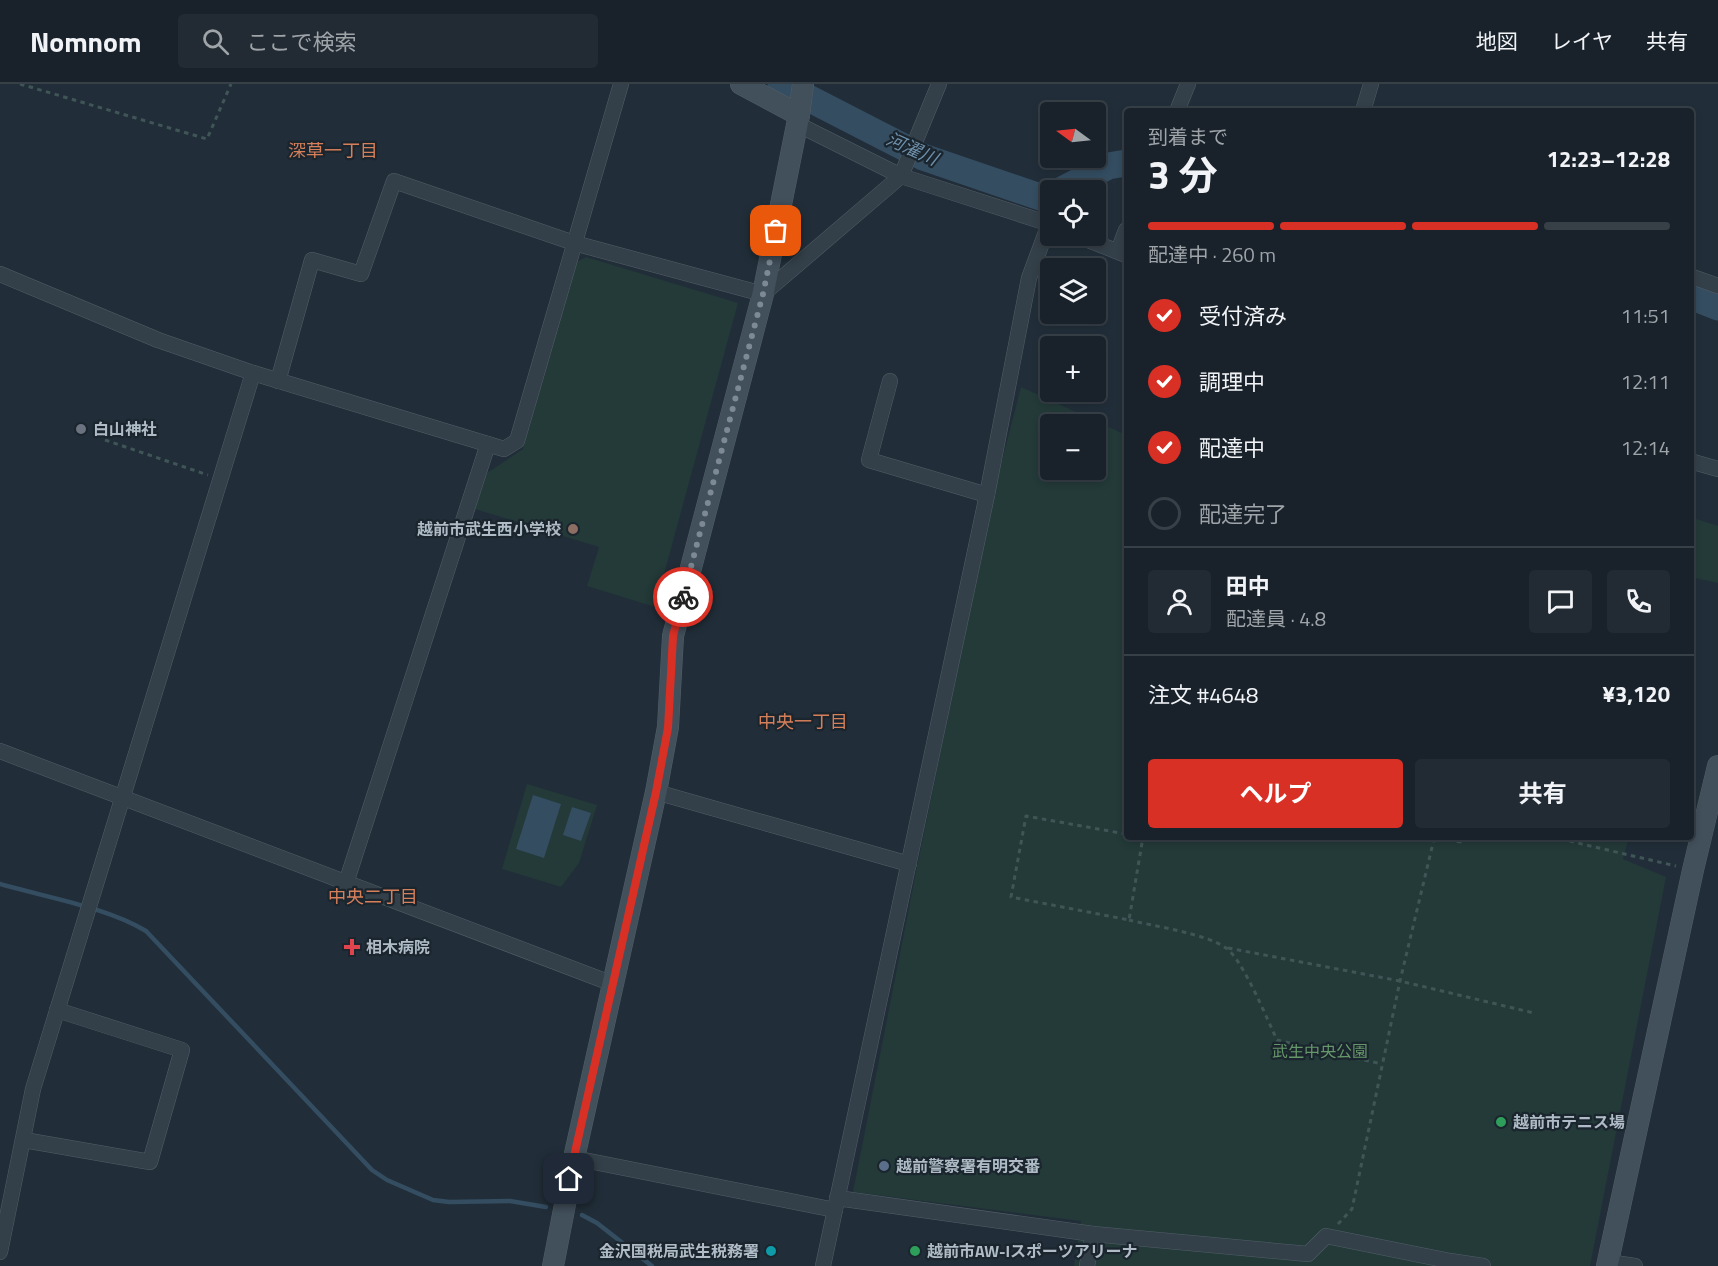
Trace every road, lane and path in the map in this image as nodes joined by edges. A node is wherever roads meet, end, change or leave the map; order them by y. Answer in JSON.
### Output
{"nodes":[{"id":1,"x":20,"y":84,"type":"edge"},
{"id":2,"x":231,"y":84,"type":"edge"},
{"id":3,"x":621,"y":84,"type":"edge"},
{"id":4,"x":741,"y":84,"type":"edge"},
{"id":5,"x":939,"y":84,"type":"edge"},
{"id":6,"x":1188,"y":84,"type":"edge"},
{"id":7,"x":1371,"y":84,"type":"edge"},
{"id":8,"x":800,"y":105,"type":"edge"},
{"id":9,"x":1178,"y":108,"type":"edge"},
{"id":10,"x":1364,"y":108,"type":"edge"},
{"id":11,"x":901,"y":176,"type":"junction"},
{"id":12,"x":1040,"y":221,"type":"edge"},
{"id":13,"x":574,"y":243,"type":"junction"},
{"id":14,"x":1041,"y":246,"type":"edge"},
{"id":15,"x":1104,"y":246,"type":"edge"},
{"id":16,"x":1122,"y":253,"type":"edge"},
{"id":17,"x":0,"y":274,"type":"edge"},
{"id":18,"x":1694,"y":277,"type":"edge"},
{"id":19,"x":1718,"y":286,"type":"edge"},
{"id":20,"x":763,"y":294,"type":"junction"},
{"id":21,"x":253,"y":373,"type":"junction"},
{"id":22,"x":278,"y":381,"type":"junction"},
{"id":23,"x":890,"y":381,"type":"dead end"},
{"id":24,"x":105,"y":440,"type":"dead end"},
{"id":25,"x":488,"y":444,"type":"junction"},
{"id":26,"x":1694,"y":462,"type":"edge"},
{"id":27,"x":1718,"y":469,"type":"edge"},
{"id":28,"x":220,"y":479,"type":"junction"},
{"id":29,"x":987,"y":495,"type":"junction"},
{"id":30,"x":0,"y":751,"type":"edge"},
{"id":31,"x":1718,"y":766,"type":"edge"},
{"id":32,"x":656,"y":792,"type":"junction"},
{"id":33,"x":123,"y":797,"type":"junction"},
{"id":34,"x":1124,"y":834,"type":"edge"},
{"id":35,"x":1142,"y":840,"type":"edge"},
{"id":36,"x":1432,"y":840,"type":"edge"},
{"id":37,"x":1446,"y":840,"type":"edge"},
{"id":38,"x":1465,"y":840,"type":"edge"},
{"id":39,"x":1565,"y":840,"type":"edge"},
{"id":40,"x":909,"y":864,"type":"junction"},
{"id":41,"x":1693,"y":870,"type":"junction"},
{"id":42,"x":346,"y":883,"type":"junction"},
{"id":43,"x":1129,"y":921,"type":"junction"},
{"id":44,"x":1227,"y":948,"type":"junction"},
{"id":45,"x":1400,"y":981,"type":"junction"},
{"id":46,"x":613,"y":984,"type":"junction"},
{"id":47,"x":57,"y":1010,"type":"junction"},
{"id":48,"x":1533,"y":1013,"type":"dead end"},
{"id":49,"x":1383,"y":1064,"type":"junction"},
{"id":50,"x":24,"y":1140,"type":"junction"},
{"id":51,"x":574,"y":1158,"type":"junction"},
{"id":52,"x":836,"y":1204,"type":"junction"},
{"id":53,"x":1093,"y":1234,"type":"junction"},
{"id":54,"x":1326,"y":1236,"type":"junction"},
{"id":55,"x":0,"y":1252,"type":"edge"},
{"id":56,"x":1608,"y":1264,"type":"edge"},
{"id":57,"x":552,"y":1266,"type":"edge"},
{"id":58,"x":823,"y":1266,"type":"edge"},
{"id":59,"x":1087,"y":1266,"type":"edge"},
{"id":60,"x":1483,"y":1266,"type":"edge"},
{"id":61,"x":1635,"y":1266,"type":"edge"}],
"edges":[{"from":1,"to":2,"type":"path"},
{"from":3,"to":13,"type":"street"},
{"from":4,"to":8,"type":"main road"},
{"from":5,"to":11,"type":"street"},
{"from":6,"to":9,"type":"street"},
{"from":7,"to":10,"type":"street"},
{"from":8,"to":11,"type":"street"},
{"from":8,"to":20,"type":"main road"},
{"from":11,"to":12,"type":"street"},
{"from":11,"to":20,"type":"street"},
{"from":13,"to":20,"type":"street"},
{"from":13,"to":22,"type":"street"},
{"from":13,"to":25,"type":"street"},
{"from":14,"to":29,"type":"street"},
{"from":15,"to":16,"type":"street"},
{"from":17,"to":21,"type":"street"},
{"from":18,"to":19,"type":"street"},
{"from":20,"to":32,"type":"main road"},
{"from":21,"to":22,"type":"street"},
{"from":21,"to":28,"type":"street"},
{"from":22,"to":25,"type":"street"},
{"from":23,"to":29,"type":"street"},
{"from":24,"to":28,"type":"path"},
{"from":25,"to":42,"type":"street"},
{"from":26,"to":27,"type":"street"},
{"from":28,"to":33,"type":"street"},
{"from":29,"to":40,"type":"street"},
{"from":30,"to":33,"type":"street"},
{"from":31,"to":41,"type":"main road"},
{"from":32,"to":40,"type":"street"},
{"from":32,"to":46,"type":"main road"},
{"from":33,"to":42,"type":"street"},
{"from":33,"to":47,"type":"street"},
{"from":34,"to":43,"type":"path"},
{"from":35,"to":43,"type":"path"},
{"from":36,"to":45,"type":"path"},
{"from":37,"to":38,"type":"path"},
{"from":39,"to":41,"type":"path"},
{"from":40,"to":52,"type":"street"},
{"from":41,"to":56,"type":"main road"},
{"from":42,"to":46,"type":"street"},
{"from":43,"to":44,"type":"path"},
{"from":44,"to":45,"type":"path"},
{"from":44,"to":49,"type":"path"},
{"from":45,"to":48,"type":"path"},
{"from":45,"to":49,"type":"path"},
{"from":46,"to":51,"type":"main road"},
{"from":47,"to":50,"type":"street"},
{"from":47,"to":50,"type":"street"},
{"from":49,"to":54,"type":"path"},
{"from":50,"to":55,"type":"street"},
{"from":51,"to":52,"type":"street"},
{"from":51,"to":57,"type":"main road"},
{"from":52,"to":53,"type":"street"},
{"from":52,"to":58,"type":"street"},
{"from":53,"to":54,"type":"street"},
{"from":53,"to":59,"type":"street"},
{"from":54,"to":60,"type":"street"},
{"from":56,"to":61,"type":"street"}]}
